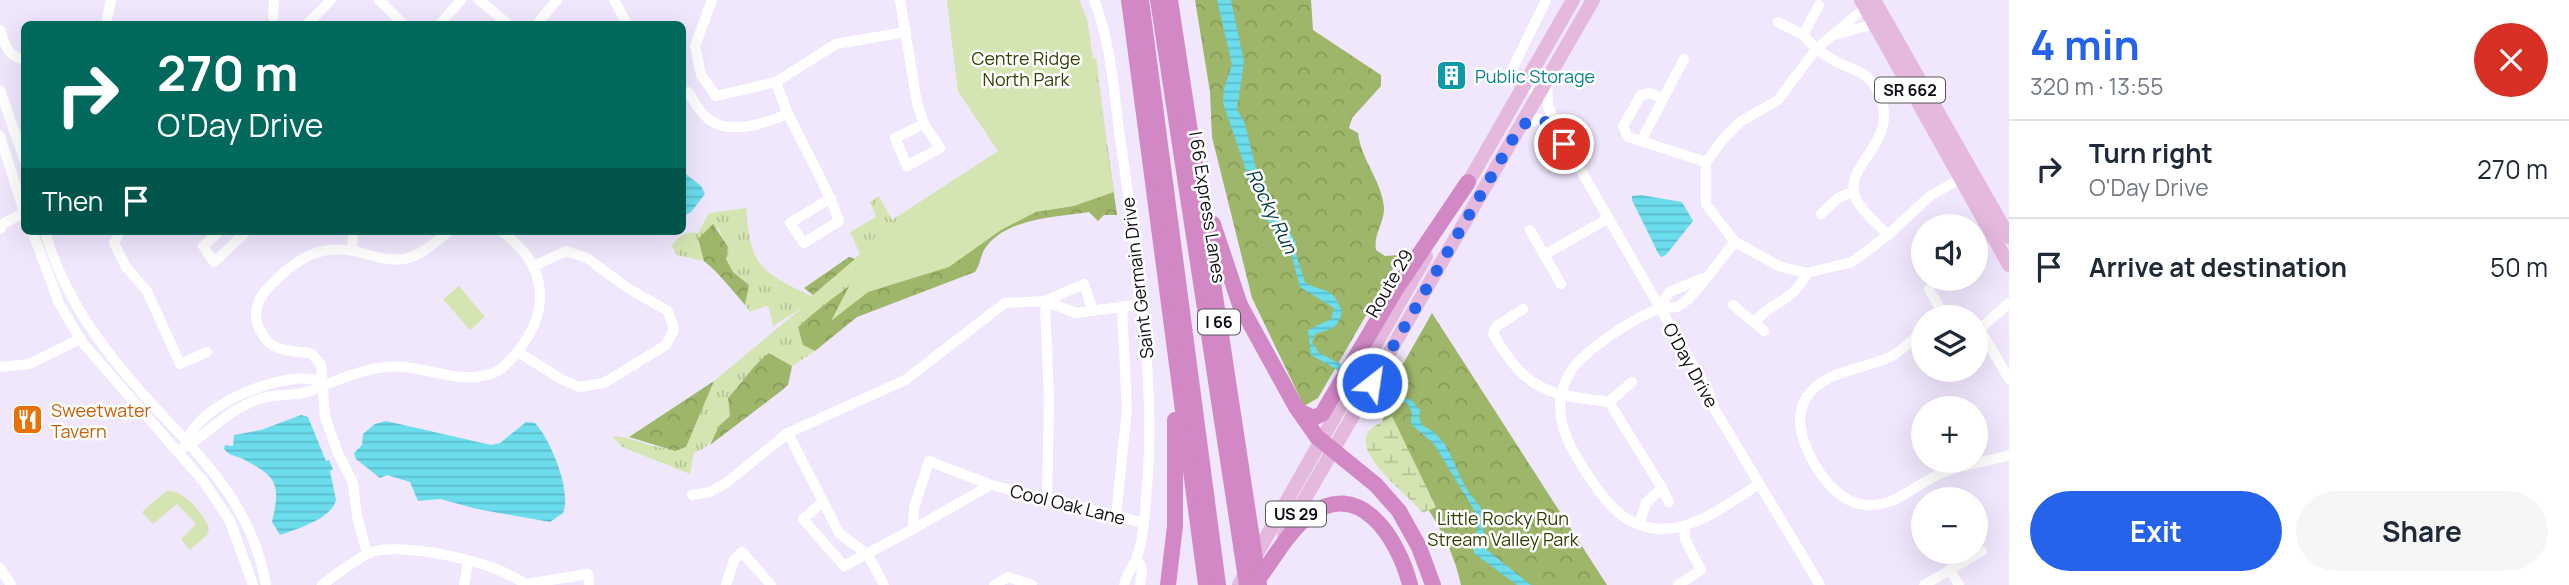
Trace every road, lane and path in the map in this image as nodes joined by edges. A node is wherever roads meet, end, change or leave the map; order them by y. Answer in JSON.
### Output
{"nodes":[{"id":1,"x":111,"y":0,"type":"edge"},
{"id":2,"x":274,"y":0,"type":"edge"},
{"id":3,"x":331,"y":0,"type":"edge"},
{"id":4,"x":461,"y":0,"type":"edge"},
{"id":5,"x":479,"y":0,"type":"edge"},
{"id":6,"x":557,"y":0,"type":"edge"},
{"id":7,"x":614,"y":0,"type":"edge"},
{"id":8,"x":712,"y":0,"type":"edge"},
{"id":9,"x":718,"y":0,"type":"edge"},
{"id":10,"x":900,"y":0,"type":"edge"},
{"id":11,"x":1094,"y":0,"type":"edge"},
{"id":12,"x":1129,"y":0,"type":"edge"},
{"id":13,"x":1141,"y":0,"type":"edge"},
{"id":14,"x":1158,"y":0,"type":"edge"},
{"id":15,"x":1170,"y":0,"type":"edge"},
{"id":16,"x":1573,"y":0,"type":"edge"},
{"id":17,"x":1593,"y":0,"type":"edge"},
{"id":18,"x":382,"y":1,"type":"edge"},
{"id":19,"x":1545,"y":2,"type":"edge"},
{"id":20,"x":1867,"y":3,"type":"edge"},
{"id":21,"x":1819,"y":5,"type":"dead end"},
{"id":22,"x":1564,"y":15,"type":"junction"},
{"id":23,"x":272,"y":17,"type":"dead end"},
{"id":24,"x":107,"y":21,"type":"edge"},
{"id":25,"x":310,"y":21,"type":"edge"},
{"id":26,"x":400,"y":21,"type":"edge"},
{"id":27,"x":443,"y":21,"type":"edge"},
{"id":28,"x":504,"y":21,"type":"edge"},
{"id":29,"x":540,"y":21,"type":"edge"},
{"id":30,"x":625,"y":21,"type":"edge"},
{"id":31,"x":1778,"y":22,"type":"dead end"},
{"id":32,"x":1874,"y":24,"type":"junction"},
{"id":33,"x":0,"y":30,"type":"edge"},
{"id":34,"x":906,"y":32,"type":"junction"},
{"id":35,"x":1803,"y":35,"type":"junction"},
{"id":36,"x":1829,"y":37,"type":"junction"},
{"id":37,"x":686,"y":44,"type":"edge"},
{"id":38,"x":695,"y":46,"type":"junction"},
{"id":39,"x":1816,"y":49,"type":"junction"},
{"id":40,"x":21,"y":59,"type":"edge"},
{"id":41,"x":1684,"y":59,"type":"dead end"},
{"id":42,"x":776,"y":82,"type":"junction"},
{"id":43,"x":1524,"y":85,"type":"junction"},
{"id":44,"x":1544,"y":88,"type":"junction"},
{"id":45,"x":0,"y":90,"type":"edge"},
{"id":46,"x":688,"y":92,"type":"dead end"},
{"id":47,"x":716,"y":96,"type":"junction"},
{"id":48,"x":1662,"y":98,"type":"junction"},
{"id":49,"x":788,"y":114,"type":"junction"},
{"id":50,"x":704,"y":116,"type":"junction"},
{"id":51,"x":1188,"y":117,"type":"junction"},
{"id":52,"x":924,"y":124,"type":"junction"},
{"id":53,"x":1521,"y":125,"type":"junction"},
{"id":54,"x":0,"y":136,"type":"edge"},
{"id":55,"x":1641,"y":141,"type":"junction"},
{"id":56,"x":1564,"y":144,"type":"junction"},
{"id":57,"x":21,"y":150,"type":"edge"},
{"id":58,"x":1706,"y":162,"type":"junction"},
{"id":59,"x":1966,"y":176,"type":"junction"},
{"id":60,"x":1468,"y":182,"type":"joint"},
{"id":61,"x":1853,"y":192,"type":"junction"},
{"id":62,"x":831,"y":198,"type":"junction"},
{"id":63,"x":21,"y":203,"type":"edge"},
{"id":64,"x":21,"y":214,"type":"edge"},
{"id":65,"x":1821,"y":214,"type":"dead end"},
{"id":66,"x":1607,"y":219,"type":"junction"},
{"id":67,"x":0,"y":229,"type":"edge"},
{"id":68,"x":1530,"y":230,"type":"dead end"},
{"id":69,"x":34,"y":235,"type":"edge"},
{"id":70,"x":47,"y":235,"type":"edge"},
{"id":71,"x":118,"y":235,"type":"edge"},
{"id":72,"x":215,"y":235,"type":"edge"},
{"id":73,"x":243,"y":235,"type":"edge"},
{"id":74,"x":353,"y":235,"type":"edge"},
{"id":75,"x":445,"y":235,"type":"edge"},
{"id":76,"x":506,"y":235,"type":"edge"},
{"id":77,"x":1888,"y":235,"type":"junction"},
{"id":78,"x":2009,"y":237,"type":"edge"},
{"id":79,"x":1735,"y":242,"type":"junction"},
{"id":80,"x":352,"y":250,"type":"junction"},
{"id":81,"x":1545,"y":255,"type":"junction"},
{"id":82,"x":2009,"y":265,"type":"edge"},
{"id":83,"x":534,"y":266,"type":"junction"},
{"id":84,"x":1807,"y":272,"type":"junction"},
{"id":85,"x":1704,"y":278,"type":"junction"},
{"id":86,"x":1561,"y":284,"type":"dead end"},
{"id":87,"x":1045,"y":301,"type":"junction"},
{"id":88,"x":2009,"y":303,"type":"edge"},
{"id":89,"x":1143,"y":304,"type":"junction"},
{"id":90,"x":1733,"y":305,"type":"dead end"},
{"id":91,"x":1122,"y":307,"type":"junction"},
{"id":92,"x":1660,"y":308,"type":"junction"},
{"id":93,"x":1523,"y":309,"type":"dead end"},
{"id":94,"x":1093,"y":311,"type":"junction"},
{"id":95,"x":1988,"y":321,"type":"edge"},
{"id":96,"x":1755,"y":323,"type":"junction"},
{"id":97,"x":1764,"y":331,"type":"dead end"},
{"id":98,"x":80,"y":339,"type":"junction"},
{"id":99,"x":1911,"y":340,"type":"edge"},
{"id":100,"x":1988,"y":345,"type":"edge"},
{"id":101,"x":207,"y":352,"type":"dead end"},
{"id":102,"x":518,"y":352,"type":"junction"},
{"id":103,"x":1178,"y":363,"type":"junction"},
{"id":104,"x":0,"y":367,"type":"edge"},
{"id":105,"x":2009,"y":379,"type":"edge"},
{"id":106,"x":1632,"y":382,"type":"dead end"},
{"id":107,"x":324,"y":383,"type":"junction"},
{"id":108,"x":1341,"y":394,"type":"junction"},
{"id":109,"x":1561,"y":394,"type":"junction"},
{"id":110,"x":1609,"y":402,"type":"junction"},
{"id":111,"x":1299,"y":411,"type":"junction"},
{"id":112,"x":788,"y":433,"type":"junction"},
{"id":113,"x":188,"y":442,"type":"junction"},
{"id":114,"x":1327,"y":446,"type":"junction"},
{"id":115,"x":178,"y":452,"type":"junction"},
{"id":116,"x":2009,"y":455,"type":"edge"},
{"id":117,"x":1759,"y":484,"type":"junction"},
{"id":118,"x":991,"y":485,"type":"junction"},
{"id":119,"x":1662,"y":488,"type":"junction"},
{"id":120,"x":692,"y":495,"type":"dead end"},
{"id":121,"x":1047,"y":499,"type":"junction"},
{"id":122,"x":823,"y":502,"type":"junction"},
{"id":123,"x":1669,"y":502,"type":"dead end"},
{"id":124,"x":1116,"y":517,"type":"junction"},
{"id":125,"x":1144,"y":523,"type":"junction"},
{"id":126,"x":1639,"y":524,"type":"junction"},
{"id":127,"x":1684,"y":526,"type":"junction"},
{"id":128,"x":913,"y":529,"type":"junction"},
{"id":129,"x":368,"y":554,"type":"junction"},
{"id":130,"x":868,"y":555,"type":"junction"},
{"id":131,"x":1137,"y":559,"type":"junction"},
{"id":132,"x":468,"y":562,"type":"junction"},
{"id":133,"x":1960,"y":564,"type":"edge"},
{"id":134,"x":0,"y":568,"type":"edge"},
{"id":135,"x":1950,"y":570,"type":"junction"},
{"id":136,"x":1255,"y":583,"type":"edge"},
{"id":137,"x":526,"y":584,"type":"edge"},
{"id":138,"x":11,"y":585,"type":"edge"},
{"id":139,"x":253,"y":585,"type":"edge"},
{"id":140,"x":266,"y":585,"type":"edge"},
{"id":141,"x":322,"y":585,"type":"edge"},
{"id":142,"x":464,"y":585,"type":"edge"},
{"id":143,"x":589,"y":585,"type":"edge"},
{"id":144,"x":726,"y":585,"type":"edge"},
{"id":145,"x":771,"y":585,"type":"edge"},
{"id":146,"x":884,"y":585,"type":"edge"},
{"id":147,"x":994,"y":585,"type":"edge"},
{"id":148,"x":1032,"y":585,"type":"edge"},
{"id":149,"x":1124,"y":585,"type":"edge"},
{"id":150,"x":1140,"y":585,"type":"edge"},
{"id":151,"x":1168,"y":585,"type":"edge"},
{"id":152,"x":1206,"y":585,"type":"edge"},
{"id":153,"x":1218,"y":585,"type":"edge"},
{"id":154,"x":1239,"y":585,"type":"edge"},
{"id":155,"x":1410,"y":585,"type":"edge"},
{"id":156,"x":1433,"y":585,"type":"edge"},
{"id":157,"x":1678,"y":585,"type":"edge"},
{"id":158,"x":1819,"y":585,"type":"edge"},
{"id":159,"x":1924,"y":585,"type":"edge"},
{"id":160,"x":1959,"y":585,"type":"edge"}],
"edges":[{"from":1,"to":24,"type":"street"},
{"from":2,"to":23,"type":"street"},
{"from":3,"to":25,"type":"street"},
{"from":4,"to":27,"type":"street"},
{"from":5,"to":28,"type":"street"},
{"from":6,"to":29,"type":"street"},
{"from":7,"to":30,"type":"street"},
{"from":8,"to":9,"type":"street"},
{"from":8,"to":38,"type":"street"},
{"from":10,"to":34,"type":"street"},
{"from":11,"to":89,"type":"street","name":"Saint Germain Drive"},
{"from":12,"to":103,"type":"highway","number":"I 66"},
{"from":13,"to":153,"type":"highway","name":"I 66 Express Lanes"},
{"from":14,"to":136,"type":"highway","name":"I 66 Express Lanes"},
{"from":15,"to":51,"type":"highway","number":"I 66"},
{"from":16,"to":22,"type":"main road"},
{"from":17,"to":44,"type":"main road","name":"Route 29","number":"US 29"},
{"from":18,"to":26,"type":"street"},
{"from":19,"to":22,"type":"street"},
{"from":19,"to":43,"type":"street"},
{"from":20,"to":32,"type":"main road","number":"SR 662"},
{"from":20,"to":36,"type":"street"},
{"from":20,"to":59,"type":"main road","number":"SR 662"},
{"from":21,"to":35,"type":"street"},
{"from":22,"to":43,"type":"main road"},
{"from":31,"to":35,"type":"street"},
{"from":32,"to":36,"type":"street"},
{"from":32,"to":59,"type":"main road","number":"SR 662"},
{"from":33,"to":40,"type":"street"},
{"from":34,"to":42,"type":"street"},
{"from":34,"to":52,"type":"street"},
{"from":35,"to":39,"type":"street"},
{"from":36,"to":39,"type":"street"},
{"from":37,"to":38,"type":"street"},
{"from":38,"to":47,"type":"street"},
{"from":39,"to":58,"type":"street"},
{"from":39,"to":61,"type":"street"},
{"from":41,"to":48,"type":"street"},
{"from":42,"to":47,"type":"street"},
{"from":42,"to":49,"type":"street"},
{"from":43,"to":44,"type":"street"},
{"from":43,"to":60,"type":"main road"},
{"from":44,"to":53,"type":"main road","name":"Route 29","number":"US 29"},
{"from":44,"to":56,"type":"street","name":"O'Day Drive"},
{"from":45,"to":57,"type":"street"},
{"from":46,"to":50,"type":"street"},
{"from":47,"to":50,"type":"street"},
{"from":48,"to":55,"type":"street"},
{"from":48,"to":55,"type":"street"},
{"from":49,"to":50,"type":"street"},
{"from":49,"to":62,"type":"street"},
{"from":51,"to":111,"type":"highway"},
{"from":51,"to":136,"type":"highway","number":"I 66"},
{"from":52,"to":52,"type":"street"},
{"from":53,"to":56,"type":"street","name":"O'Day Drive"},
{"from":53,"to":114,"type":"main road","name":"Route 29","number":"US 29"},
{"from":54,"to":63,"type":"street"},
{"from":55,"to":58,"type":"street"},
{"from":56,"to":66,"type":"street","name":"O'Day Drive"},
{"from":58,"to":79,"type":"street"},
{"from":59,"to":77,"type":"street"},
{"from":59,"to":78,"type":"main road","number":"SR 662"},
{"from":59,"to":82,"type":"main road","number":"SR 662"},
{"from":60,"to":108,"type":"highway"},
{"from":61,"to":65,"type":"street"},
{"from":61,"to":77,"type":"street"},
{"from":62,"to":62,"type":"street"},
{"from":64,"to":67,"type":"street"},
{"from":66,"to":81,"type":"street"},
{"from":66,"to":92,"type":"street","name":"O'Day Drive"},
{"from":68,"to":81,"type":"street"},
{"from":69,"to":98,"type":"street"},
{"from":70,"to":113,"type":"street"},
{"from":71,"to":101,"type":"street"},
{"from":72,"to":73,"type":"street"},
{"from":74,"to":80,"type":"street"},
{"from":75,"to":80,"type":"street"},
{"from":76,"to":83,"type":"street"},
{"from":77,"to":84,"type":"street"},
{"from":79,"to":84,"type":"street"},
{"from":79,"to":85,"type":"street"},
{"from":80,"to":107,"type":"street"},
{"from":81,"to":86,"type":"street"},
{"from":83,"to":102,"type":"street"},
{"from":83,"to":102,"type":"street"},
{"from":84,"to":96,"type":"street"},
{"from":85,"to":92,"type":"street"},
{"from":85,"to":92,"type":"street"},
{"from":87,"to":94,"type":"street"},
{"from":87,"to":94,"type":"street"},
{"from":87,"to":112,"type":"street"},
{"from":87,"to":121,"type":"street"},
{"from":88,"to":95,"type":"street"},
{"from":89,"to":91,"type":"street"},
{"from":89,"to":125,"type":"street","name":"Saint Germain Drive"},
{"from":90,"to":96,"type":"street"},
{"from":91,"to":94,"type":"street"},
{"from":91,"to":124,"type":"street"},
{"from":92,"to":109,"type":"street"},
{"from":92,"to":117,"type":"street","name":"O'Day Drive"},
{"from":93,"to":109,"type":"street"},
{"from":96,"to":97,"type":"street"},
{"from":98,"to":104,"type":"street"},
{"from":98,"to":115,"type":"street"},
{"from":99,"to":116,"type":"street"},
{"from":100,"to":105,"type":"street"},
{"from":102,"to":107,"type":"street"},
{"from":103,"to":151,"type":"highway"},
{"from":103,"to":152,"type":"highway","number":"I 66"},
{"from":106,"to":110,"type":"street"},
{"from":107,"to":113,"type":"street"},
{"from":107,"to":129,"type":"street"},
{"from":108,"to":111,"type":"highway"},
{"from":108,"to":114,"type":"main road","name":"Route 29","number":"US 29"},
{"from":109,"to":110,"type":"street"},
{"from":109,"to":126,"type":"street"},
{"from":110,"to":119,"type":"street"},
{"from":111,"to":114,"type":"highway"},
{"from":112,"to":120,"type":"street"},
{"from":112,"to":122,"type":"street"},
{"from":113,"to":115,"type":"street"},
{"from":113,"to":140,"type":"street"},
{"from":114,"to":136,"type":"main road","name":"Route 29","number":"US 29"},
{"from":114,"to":154,"type":"main road","name":"Route 29","number":"US 29"},
{"from":114,"to":156,"type":"highway"},
{"from":115,"to":139,"type":"street"},
{"from":117,"to":127,"type":"street"},
{"from":117,"to":158,"type":"street","name":"O'Day Drive"},
{"from":118,"to":121,"type":"street","name":"Cool Oak Lane"},
{"from":118,"to":128,"type":"street","name":"Cool Oak Lane"},
{"from":118,"to":128,"type":"street","name":"Cool Oak Lane"},
{"from":119,"to":123,"type":"street"},
{"from":119,"to":126,"type":"street"},
{"from":121,"to":124,"type":"street","name":"Cool Oak Lane"},
{"from":122,"to":130,"type":"street"},
{"from":122,"to":130,"type":"street"},
{"from":124,"to":125,"type":"street","name":"Cool Oak Lane"},
{"from":125,"to":131,"type":"street","name":"Saint Germain Drive"},
{"from":126,"to":127,"type":"street"},
{"from":127,"to":157,"type":"street"},
{"from":128,"to":130,"type":"street","name":"Cool Oak Lane"},
{"from":129,"to":132,"type":"street"},
{"from":129,"to":141,"type":"street"},
{"from":130,"to":146,"type":"street"},
{"from":131,"to":149,"type":"street","name":"Saint Germain Drive"},
{"from":131,"to":150,"type":"street","name":"Saint Germain Drive"},
{"from":132,"to":137,"type":"street"},
{"from":132,"to":142,"type":"street"},
{"from":133,"to":135,"type":"street"},
{"from":134,"to":138,"type":"street"},
{"from":135,"to":159,"type":"street"},
{"from":135,"to":160,"type":"street"},
{"from":136,"to":155,"type":"highway"},
{"from":137,"to":143,"type":"street"},
{"from":144,"to":145,"type":"street"},
{"from":147,"to":148,"type":"street"}]}
